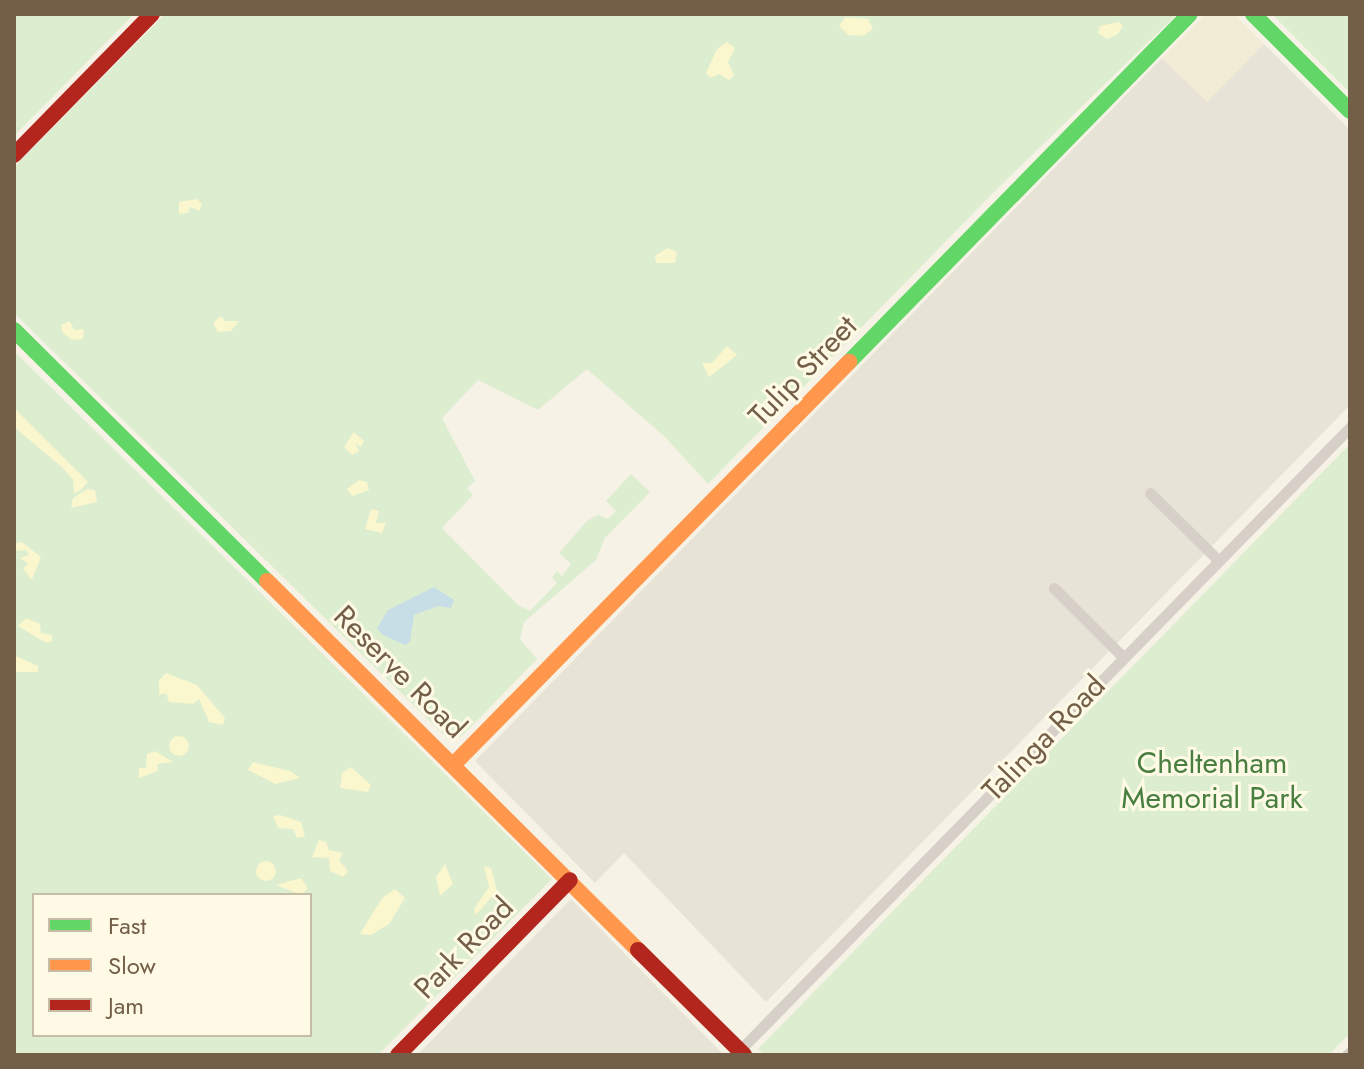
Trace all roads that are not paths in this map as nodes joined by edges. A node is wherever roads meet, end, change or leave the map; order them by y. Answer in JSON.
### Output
{"nodes":[{"id":1,"x":152,"y":14,"type":"edge"},
{"id":2,"x":1190,"y":14,"type":"edge"},
{"id":3,"x":1253,"y":14,"type":"edge"},
{"id":4,"x":1350,"y":111,"type":"edge"},
{"id":5,"x":14,"y":155,"type":"edge"},
{"id":6,"x":14,"y":330,"type":"edge"},
{"id":7,"x":1350,"y":427,"type":"edge"},
{"id":8,"x":1150,"y":493,"type":"dead end"},
{"id":9,"x":1218,"y":560,"type":"junction"},
{"id":10,"x":1054,"y":588,"type":"dead end"},
{"id":11,"x":1123,"y":657,"type":"junction"},
{"id":12,"x":454,"y":764,"type":"junction"},
{"id":13,"x":570,"y":880,"type":"junction"},
{"id":14,"x":742,"y":1053,"type":"edge"},
{"id":15,"x":398,"y":1055,"type":"edge"}],
"edges":[{"from":1,"to":5,"type":"street"},
{"from":2,"to":12,"type":"street","name":"Tulip Street"},
{"from":3,"to":4,"type":"street"},
{"from":6,"to":12,"type":"street","name":"Reserve Road"},
{"from":7,"to":9,"type":"street","name":"Talinga Road"},
{"from":8,"to":9,"type":"street"},
{"from":9,"to":11,"type":"street","name":"Talinga Road"},
{"from":10,"to":11,"type":"street"},
{"from":11,"to":14,"type":"street","name":"Talinga Road"},
{"from":12,"to":13,"type":"street","name":"Reserve Road"},
{"from":13,"to":14,"type":"street","name":"Reserve Road"},
{"from":13,"to":15,"type":"street","name":"Park Road"}]}
